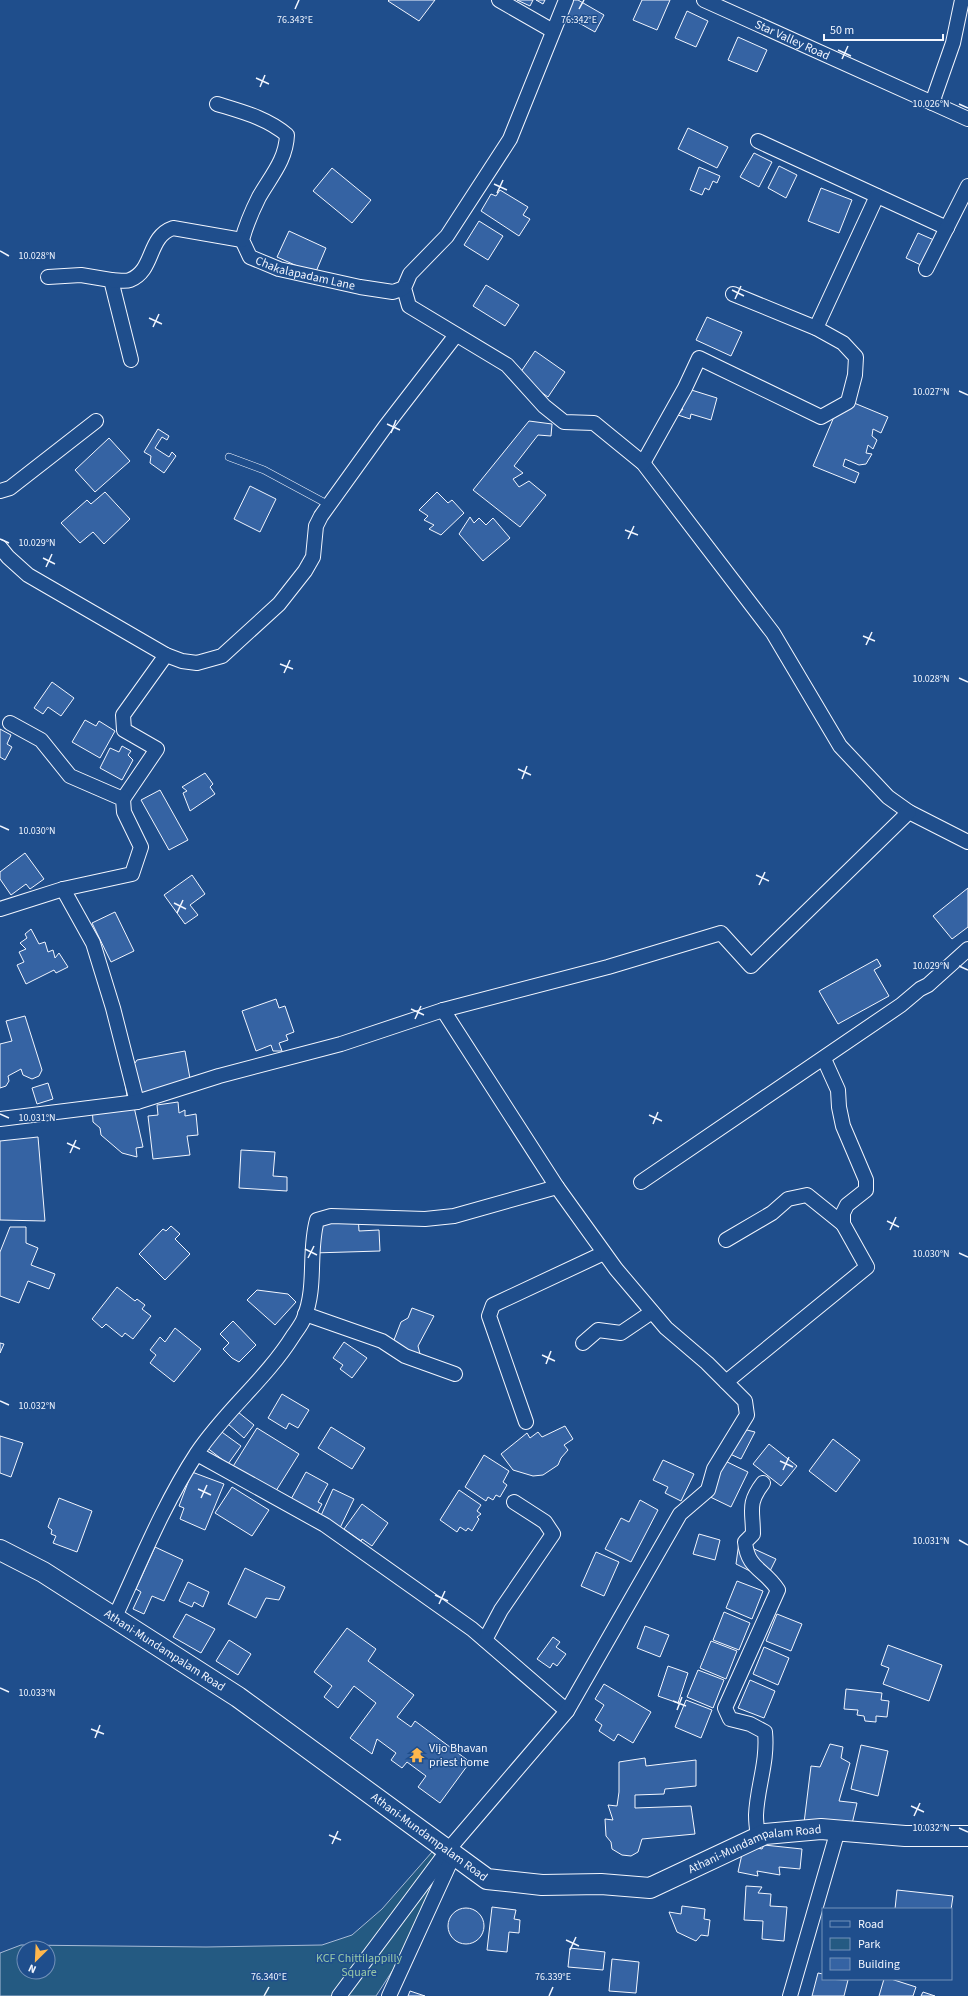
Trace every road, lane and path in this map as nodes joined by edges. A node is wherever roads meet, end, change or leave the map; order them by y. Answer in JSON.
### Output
{"nodes":[{"id":1,"x":499,"y":0,"type":"edge"},
{"id":2,"x":566,"y":0,"type":"edge"},
{"id":3,"x":962,"y":0,"type":"edge"},
{"id":4,"x":712,"y":1,"type":"edge"},
{"id":5,"x":553,"y":31,"type":"junction"},
{"id":6,"x":932,"y":103,"type":"junction"},
{"id":7,"x":217,"y":104,"type":"dead end"},
{"id":8,"x":968,"y":119,"type":"edge"},
{"id":9,"x":758,"y":141,"type":"dead end"},
{"id":10,"x":968,"y":186,"type":"edge"},
{"id":11,"x":877,"y":196,"type":"junction"},
{"id":12,"x":947,"y":228,"type":"junction"},
{"id":13,"x":242,"y":240,"type":"junction"},
{"id":14,"x":926,"y":269,"type":"dead end"},
{"id":15,"x":48,"y":277,"type":"dead end"},
{"id":16,"x":111,"y":280,"type":"junction"},
{"id":17,"x":404,"y":288,"type":"junction"},
{"id":18,"x":733,"y":294,"type":"dead end"},
{"id":19,"x":816,"y":328,"type":"junction"},
{"id":20,"x":456,"y":335,"type":"junction"},
{"id":21,"x":131,"y":360,"type":"dead end"},
{"id":22,"x":96,"y":421,"type":"dead end"},
{"id":23,"x":229,"y":457,"type":"dead end"},
{"id":24,"x":643,"y":463,"type":"junction"},
{"id":25,"x":0,"y":491,"type":"edge"},
{"id":26,"x":328,"y":505,"type":"junction"},
{"id":27,"x":0,"y":547,"type":"edge"},
{"id":28,"x":166,"y":655,"type":"junction"},
{"id":29,"x":10,"y":723,"type":"dead end"},
{"id":30,"x":123,"y":799,"type":"junction"},
{"id":31,"x":908,"y":812,"type":"junction"},
{"id":32,"x":968,"y":842,"type":"edge"},
{"id":33,"x":63,"y":889,"type":"junction"},
{"id":34,"x":0,"y":909,"type":"edge"},
{"id":35,"x":968,"y":949,"type":"edge"},
{"id":36,"x":443,"y":1010,"type":"junction"},
{"id":37,"x":824,"y":1059,"type":"junction"},
{"id":38,"x":137,"y":1102,"type":"junction"},
{"id":39,"x":0,"y":1120,"type":"edge"},
{"id":40,"x":640,"y":1182,"type":"dead end"},
{"id":41,"x":557,"y":1187,"type":"junction"},
{"id":42,"x":843,"y":1224,"type":"junction"},
{"id":43,"x":726,"y":1240,"type":"dead end"},
{"id":44,"x":604,"y":1253,"type":"junction"},
{"id":45,"x":652,"y":1312,"type":"junction"},
{"id":46,"x":305,"y":1314,"type":"junction"},
{"id":47,"x":583,"y":1343,"type":"dead end"},
{"id":48,"x":455,"y":1374,"type":"dead end"},
{"id":49,"x":726,"y":1382,"type":"junction"},
{"id":50,"x":526,"y":1422,"type":"dead end"},
{"id":51,"x":196,"y":1454,"type":"junction"},
{"id":52,"x":762,"y":1483,"type":"dead end"},
{"id":53,"x":514,"y":1502,"type":"dead end"},
{"id":54,"x":0,"y":1550,"type":"edge"},
{"id":55,"x":114,"y":1619,"type":"junction"},
{"id":56,"x":485,"y":1640,"type":"junction"},
{"id":57,"x":567,"y":1711,"type":"junction"},
{"id":58,"x":838,"y":1830,"type":"junction"},
{"id":59,"x":968,"y":1836,"type":"edge"},
{"id":60,"x":758,"y":1837,"type":"junction"},
{"id":61,"x":451,"y":1852,"type":"junction"},
{"id":62,"x":339,"y":1996,"type":"edge"},
{"id":63,"x":389,"y":1996,"type":"edge"},
{"id":64,"x":790,"y":1996,"type":"edge"}],
"edges":[{"from":1,"to":5,"type":"street"},
{"from":2,"to":5,"type":"street"},
{"from":3,"to":6,"type":"street"},
{"from":4,"to":6,"type":"street","name":"Star Valley Road"},
{"from":5,"to":17,"type":"street"},
{"from":6,"to":8,"type":"street","name":"Star Valley Road"},
{"from":7,"to":13,"type":"street"},
{"from":9,"to":11,"type":"street"},
{"from":10,"to":12,"type":"street"},
{"from":11,"to":12,"type":"street"},
{"from":11,"to":19,"type":"street"},
{"from":12,"to":14,"type":"street"},
{"from":13,"to":16,"type":"street"},
{"from":13,"to":17,"type":"street","name":"Chakalapadam Lane"},
{"from":15,"to":16,"type":"street"},
{"from":16,"to":21,"type":"street"},
{"from":17,"to":20,"type":"street"},
{"from":18,"to":19,"type":"street"},
{"from":19,"to":24,"type":"street"},
{"from":20,"to":24,"type":"street"},
{"from":20,"to":26,"type":"street"},
{"from":22,"to":25,"type":"street"},
{"from":23,"to":26,"type":"lane"},
{"from":24,"to":31,"type":"street"},
{"from":26,"to":28,"type":"street"},
{"from":27,"to":28,"type":"street"},
{"from":28,"to":30,"type":"street"},
{"from":29,"to":30,"type":"street"},
{"from":30,"to":33,"type":"street"},
{"from":31,"to":32,"type":"street"},
{"from":31,"to":36,"type":"street"},
{"from":33,"to":34,"type":"street"},
{"from":33,"to":38,"type":"street"},
{"from":35,"to":37,"type":"street"},
{"from":36,"to":38,"type":"street"},
{"from":36,"to":41,"type":"street"},
{"from":37,"to":40,"type":"street"},
{"from":37,"to":42,"type":"street"},
{"from":38,"to":39,"type":"street"},
{"from":41,"to":44,"type":"street"},
{"from":41,"to":46,"type":"street"},
{"from":42,"to":43,"type":"street"},
{"from":42,"to":49,"type":"street"},
{"from":44,"to":45,"type":"street"},
{"from":44,"to":50,"type":"street"},
{"from":45,"to":47,"type":"street"},
{"from":45,"to":49,"type":"street"},
{"from":46,"to":48,"type":"street"},
{"from":46,"to":51,"type":"street"},
{"from":49,"to":57,"type":"street"},
{"from":51,"to":55,"type":"street"},
{"from":51,"to":56,"type":"street"},
{"from":52,"to":60,"type":"street"},
{"from":53,"to":56,"type":"street"},
{"from":54,"to":55,"type":"street","name":"Athani-Mundampalam Road"},
{"from":55,"to":61,"type":"street","name":"Athani-Mundampalam Road"},
{"from":56,"to":57,"type":"street"},
{"from":57,"to":61,"type":"street"},
{"from":58,"to":59,"type":"street","name":"Athani-Mundampalam Road"},
{"from":58,"to":60,"type":"street","name":"Athani-Mundampalam Road"},
{"from":58,"to":64,"type":"street"},
{"from":60,"to":61,"type":"street","name":"Athani-Mundampalam Road"},
{"from":61,"to":62,"type":"street"},
{"from":61,"to":63,"type":"street"}]}
